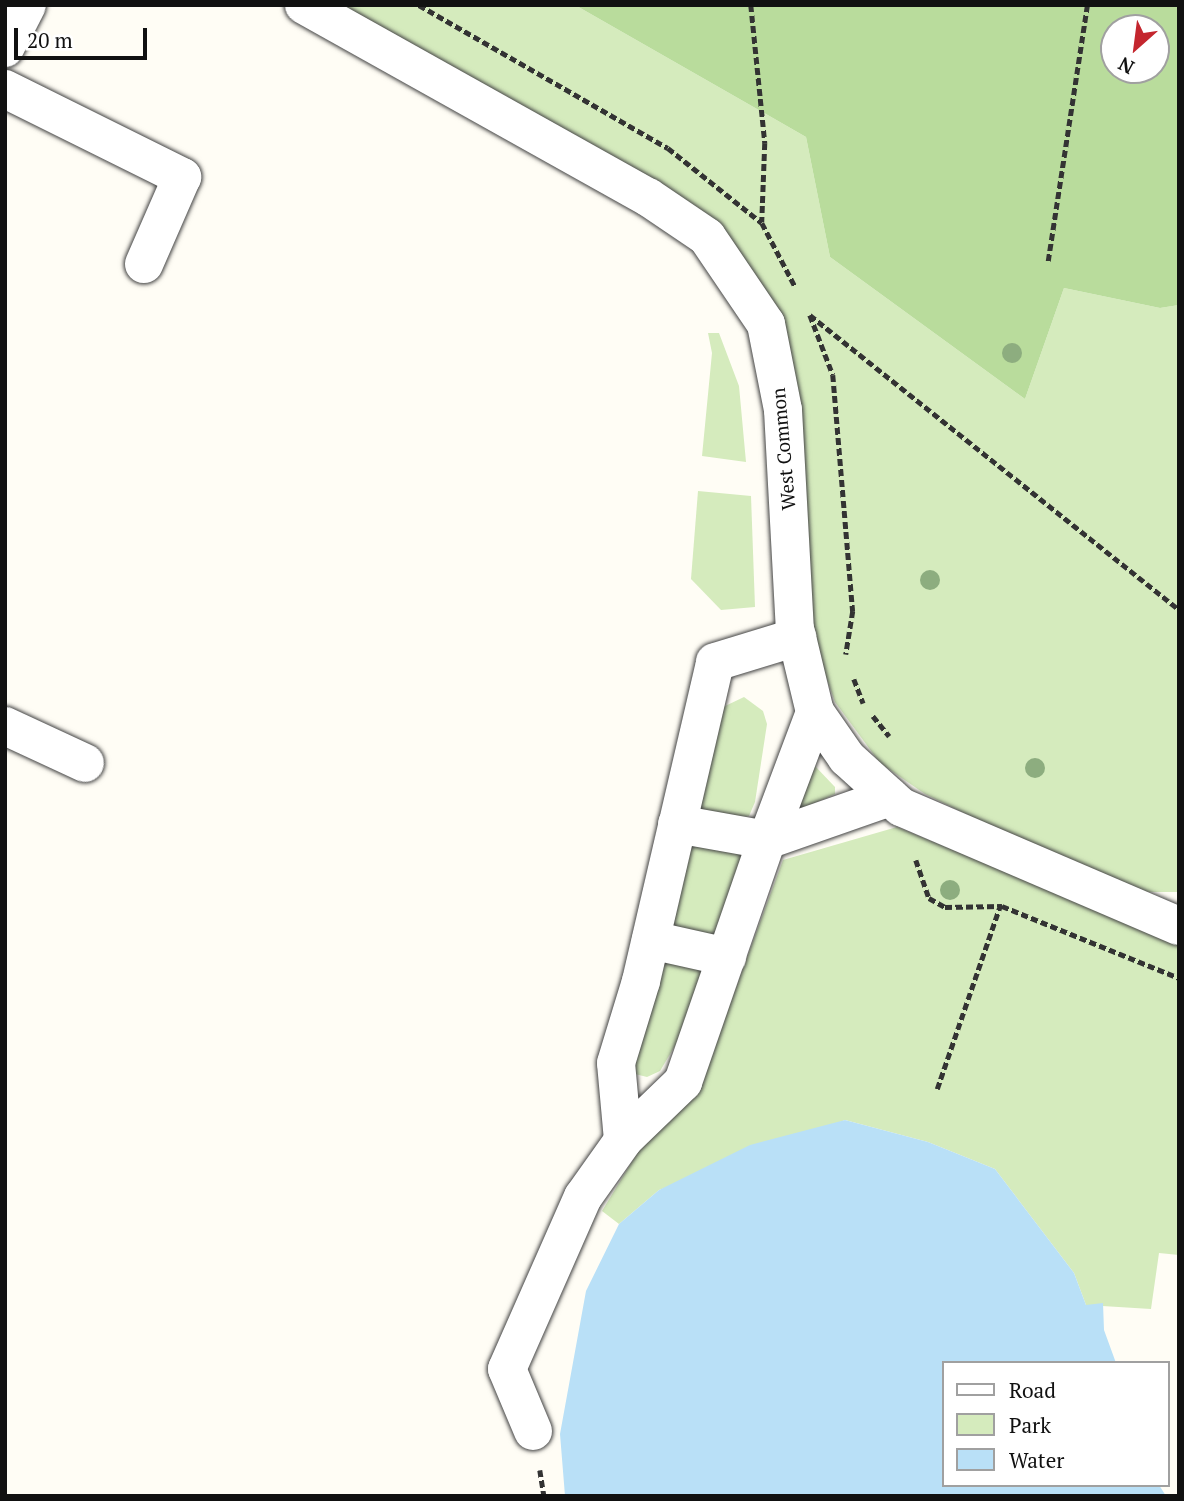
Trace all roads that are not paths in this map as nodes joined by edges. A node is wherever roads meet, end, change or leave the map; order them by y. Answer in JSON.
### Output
{"nodes":[{"id":1,"x":304,"y":5,"type":"edge"},
{"id":2,"x":5,"y":89,"type":"edge"},
{"id":3,"x":144,"y":264,"type":"dead end"},
{"id":4,"x":797,"y":637,"type":"junction"},
{"id":5,"x":815,"y":712,"type":"junction"},
{"id":6,"x":5,"y":726,"type":"edge"},
{"id":7,"x":85,"y":763,"type":"dead end"},
{"id":8,"x":890,"y":797,"type":"junction"},
{"id":9,"x":677,"y":824,"type":"junction"},
{"id":10,"x":768,"y":840,"type":"junction"},
{"id":11,"x":1179,"y":926,"type":"edge"},
{"id":12,"x":651,"y":940,"type":"junction"},
{"id":13,"x":727,"y":957,"type":"junction"},
{"id":14,"x":623,"y":1140,"type":"junction"},
{"id":15,"x":533,"y":1431,"type":"dead end"}],
"edges":[{"from":1,"to":4,"type":"street","name":"West Common"},
{"from":2,"to":3,"type":"street"},
{"from":4,"to":5,"type":"street","name":"West Common"},
{"from":4,"to":9,"type":"street"},
{"from":5,"to":8,"type":"street","name":"West Common"},
{"from":5,"to":10,"type":"street"},
{"from":6,"to":7,"type":"street"},
{"from":8,"to":10,"type":"street"},
{"from":8,"to":11,"type":"street","name":"West Common"},
{"from":9,"to":10,"type":"street"},
{"from":9,"to":12,"type":"street"},
{"from":10,"to":13,"type":"street"},
{"from":12,"to":13,"type":"street"},
{"from":12,"to":14,"type":"street"},
{"from":13,"to":14,"type":"street"},
{"from":14,"to":15,"type":"street"}]}
